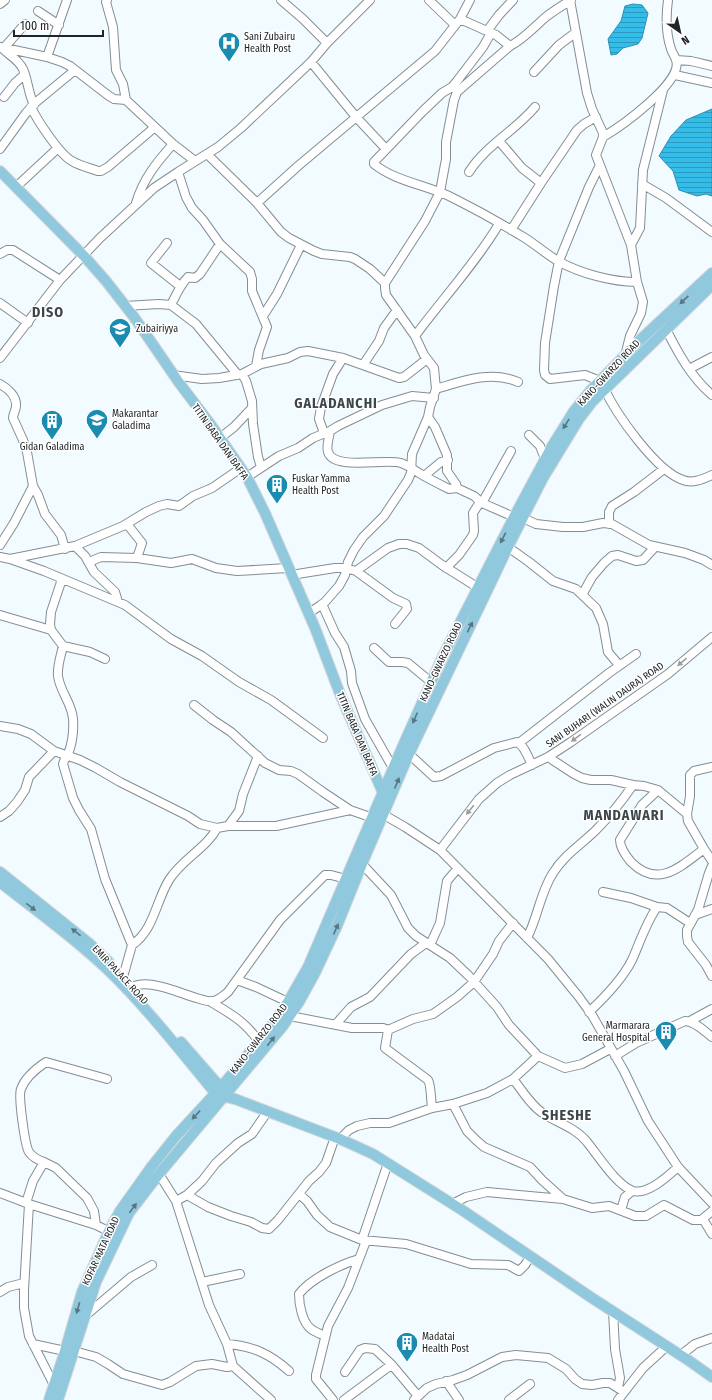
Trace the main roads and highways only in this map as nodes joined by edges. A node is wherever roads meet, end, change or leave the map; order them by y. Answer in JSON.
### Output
{"nodes":[{"id":1,"x":0,"y":171,"type":"edge"},
{"id":2,"x":712,"y":273,"type":"edge"},
{"id":3,"x":712,"y":285,"type":"edge"},
{"id":4,"x":639,"y":348,"type":"junction"},
{"id":5,"x":602,"y":385,"type":"junction"},
{"id":6,"x":518,"y":517,"type":"junction"},
{"id":7,"x":452,"y":638,"type":"junction"},
{"id":8,"x":462,"y":643,"type":"junction"},
{"id":9,"x":386,"y":796,"type":"junction"},
{"id":10,"x":377,"y":814,"type":"junction"},
{"id":11,"x":0,"y":872,"type":"edge"},
{"id":12,"x":0,"y":882,"type":"edge"},
{"id":13,"x":130,"y":988,"type":"junction"},
{"id":14,"x":225,"y":1093,"type":"junction"},
{"id":15,"x":70,"y":1351,"type":"junction"},
{"id":16,"x":712,"y":1377,"type":"edge"},
{"id":17,"x":49,"y":1400,"type":"edge"},
{"id":18,"x":58,"y":1400,"type":"edge"}],
"edges":[{"from":1,"to":9,"type":"main road","name":"TITIN BABA DAN BAFFA"},
{"from":2,"to":4,"type":"main road","name":"KANO-GWARZO ROAD","one_way":true},
{"from":3,"to":4,"type":"main road","name":"KANO-GWARZO ROAD"},
{"from":4,"to":5,"type":"main road","name":"KANO-GWARZO ROAD"},
{"from":4,"to":5,"type":"main road","name":"KANO-GWARZO ROAD"},
{"from":5,"to":6,"type":"main road","name":"KANO-GWARZO ROAD"},
{"from":5,"to":6,"type":"main road","name":"KANO-GWARZO ROAD","one_way":true},
{"from":6,"to":7,"type":"main road","name":"KANO-GWARZO ROAD","one_way":true},
{"from":8,"to":6,"type":"main road","name":"KANO-GWARZO ROAD","one_way":true},
{"from":7,"to":8,"type":"main road"},
{"from":7,"to":9,"type":"main road","name":"KANO-GWARZO ROAD","one_way":true},
{"from":9,"to":8,"type":"main road","name":"KANO-GWARZO ROAD","one_way":true},
{"from":9,"to":10,"type":"main road","name":"KANO-GWARZO ROAD"},
{"from":10,"to":14,"type":"main road","name":"KANO-GWARZO ROAD"},
{"from":14,"to":10,"type":"main road","name":"KANO-GWARZO ROAD","one_way":true},
{"from":13,"to":11,"type":"main road","name":"EMIR PALACE ROAD","one_way":true},
{"from":12,"to":13,"type":"main road","name":"EMIR PALACE ROAD","one_way":true},
{"from":13,"to":14,"type":"main road","name":"EMIR PALACE ROAD"},
{"from":15,"to":14,"type":"main road","name":"KOFAR MATA ROAD","one_way":true},
{"from":14,"to":15,"type":"main road","name":"KOFAR MATA ROAD","one_way":true},
{"from":14,"to":16,"type":"main road"},
{"from":15,"to":17,"type":"main road","name":"KOFAR MATA ROAD"},
{"from":15,"to":18,"type":"main road","name":"KOFAR MATA ROAD"}]}
